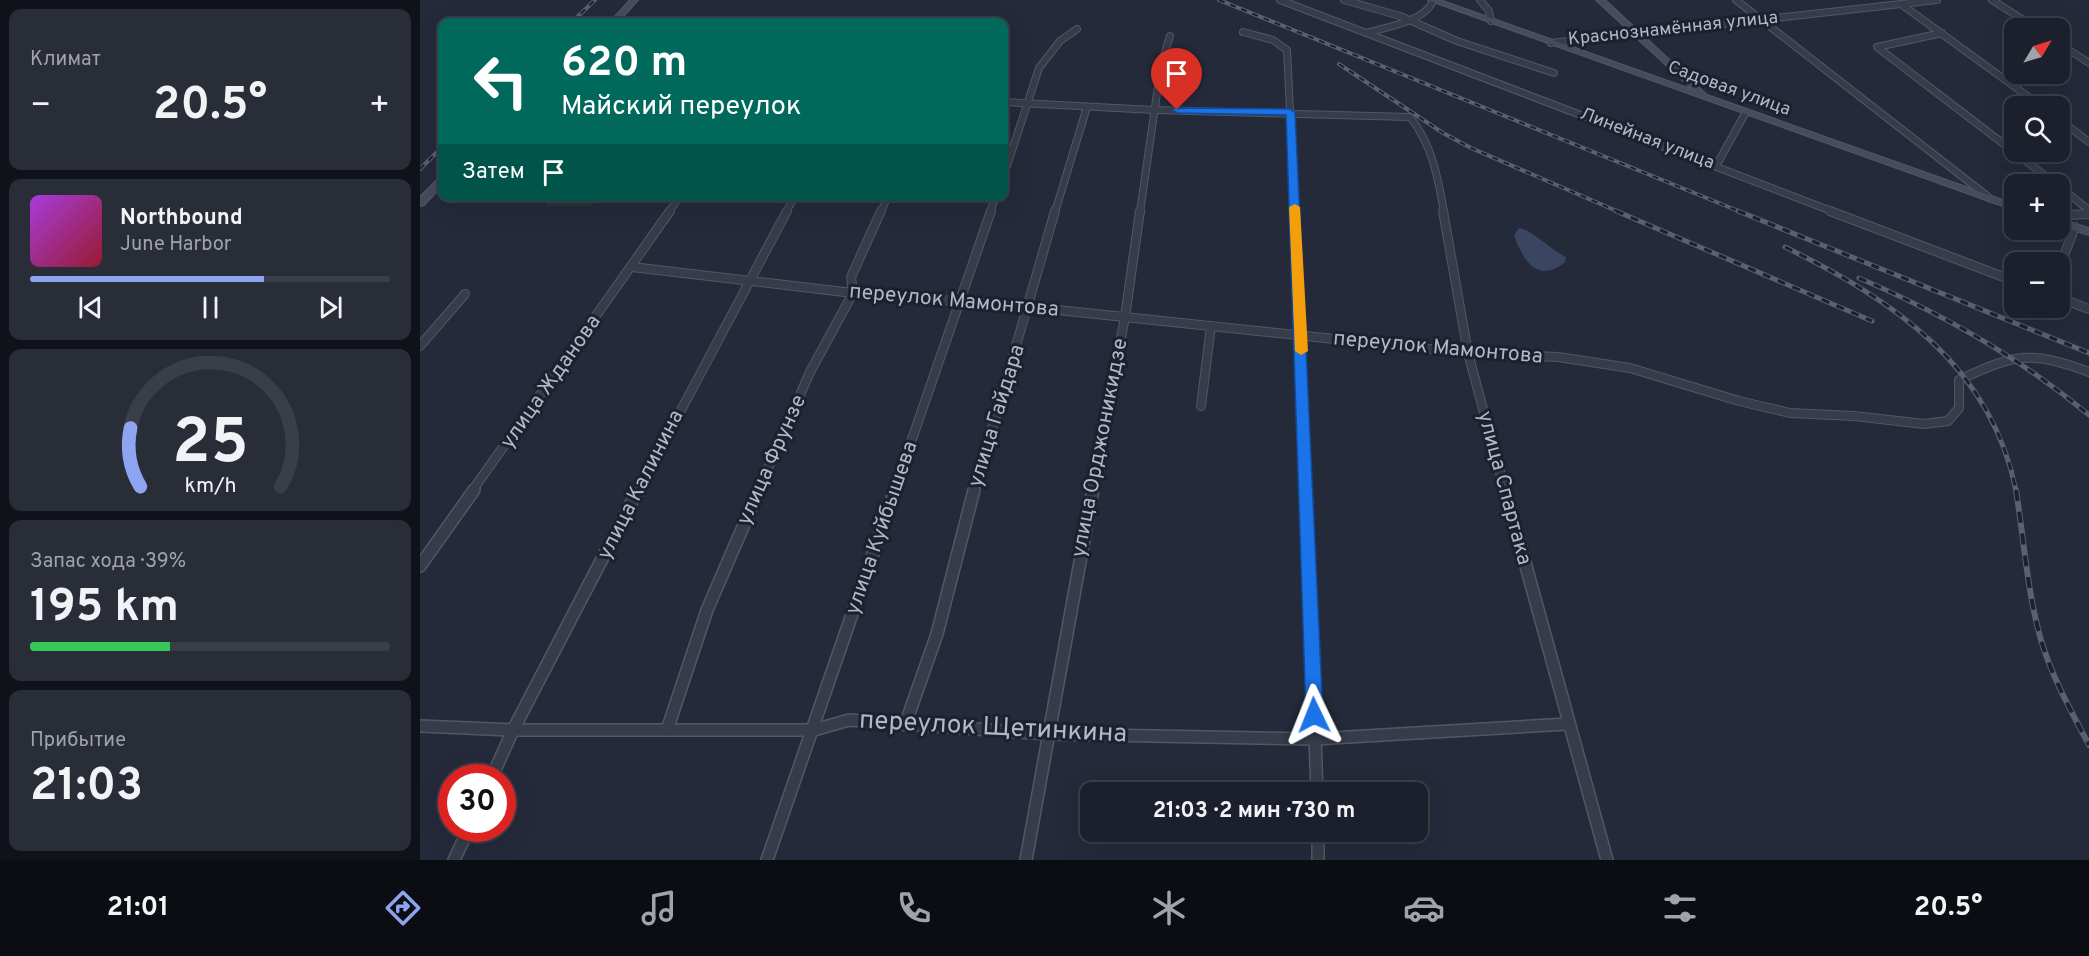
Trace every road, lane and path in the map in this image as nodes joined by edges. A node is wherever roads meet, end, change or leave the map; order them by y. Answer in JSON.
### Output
{"nodes":[{"id":1,"x":634,"y":0,"type":"edge"},
{"id":2,"x":1280,"y":0,"type":"edge"},
{"id":3,"x":1344,"y":0,"type":"edge"},
{"id":4,"x":1432,"y":0,"type":"edge"},
{"id":5,"x":1480,"y":0,"type":"edge"},
{"id":6,"x":1600,"y":0,"type":"edge"},
{"id":7,"x":1736,"y":0,"type":"edge"},
{"id":8,"x":1937,"y":0,"type":"edge"},
{"id":9,"x":1992,"y":0,"type":"edge"},
{"id":10,"x":1920,"y":1,"type":"edge"},
{"id":11,"x":1901,"y":4,"type":"junction"},
{"id":12,"x":618,"y":18,"type":"edge"},
{"id":13,"x":2020,"y":18,"type":"edge"},
{"id":14,"x":1761,"y":19,"type":"junction"},
{"id":15,"x":1406,"y":20,"type":"junction"},
{"id":16,"x":1491,"y":21,"type":"junction"},
{"id":17,"x":1077,"y":29,"type":"dead end"},
{"id":18,"x":1243,"y":32,"type":"dead end"},
{"id":19,"x":1367,"y":33,"type":"junction"},
{"id":20,"x":1942,"y":33,"type":"junction"},
{"id":21,"x":1637,"y":35,"type":"junction"},
{"id":22,"x":1170,"y":36,"type":"dead end"},
{"id":23,"x":1551,"y":43,"type":"junction"},
{"id":24,"x":2070,"y":51,"type":"edge"},
{"id":25,"x":2089,"y":63,"type":"edge"},
{"id":26,"x":1554,"y":73,"type":"dead end"},
{"id":27,"x":2027,"y":96,"type":"edge"},
{"id":28,"x":1710,"y":99,"type":"junction"},
{"id":29,"x":1008,"y":102,"type":"edge"},
{"id":30,"x":1029,"y":103,"type":"junction"},
{"id":31,"x":1087,"y":107,"type":"junction"},
{"id":32,"x":1154,"y":110,"type":"junction"},
{"id":33,"x":1290,"y":112,"type":"junction"},
{"id":34,"x":1746,"y":112,"type":"junction"},
{"id":35,"x":2070,"y":128,"type":"edge"},
{"id":36,"x":2089,"y":142,"type":"edge"},
{"id":37,"x":1008,"y":163,"type":"edge"},
{"id":38,"x":1716,"y":166,"type":"junction"},
{"id":39,"x":2043,"y":174,"type":"edge"},
{"id":40,"x":438,"y":186,"type":"edge"},
{"id":41,"x":2070,"y":196,"type":"edge"},
{"id":42,"x":1991,"y":199,"type":"junction"},
{"id":43,"x":677,"y":201,"type":"edge"},
{"id":44,"x":792,"y":201,"type":"edge"},
{"id":45,"x":886,"y":201,"type":"edge"},
{"id":46,"x":994,"y":201,"type":"edge"},
{"id":47,"x":420,"y":203,"type":"edge"},
{"id":48,"x":2004,"y":204,"type":"edge"},
{"id":49,"x":2089,"y":212,"type":"edge"},
{"id":50,"x":2070,"y":214,"type":"edge"},
{"id":51,"x":2070,"y":225,"type":"edge"},
{"id":52,"x":2075,"y":227,"type":"junction"},
{"id":53,"x":2089,"y":232,"type":"edge"},
{"id":54,"x":2065,"y":252,"type":"edge"},
{"id":55,"x":632,"y":267,"type":"junction"},
{"id":56,"x":2004,"y":277,"type":"edge"},
{"id":57,"x":748,"y":280,"type":"junction"},
{"id":58,"x":853,"y":293,"type":"junction"},
{"id":59,"x":465,"y":294,"type":"dead end"},
{"id":60,"x":958,"y":302,"type":"junction"},
{"id":61,"x":2070,"y":302,"type":"edge"},
{"id":62,"x":1029,"y":307,"type":"junction"},
{"id":63,"x":2089,"y":309,"type":"edge"},
{"id":64,"x":1125,"y":317,"type":"junction"},
{"id":65,"x":1211,"y":326,"type":"junction"},
{"id":66,"x":1301,"y":336,"type":"junction"},
{"id":67,"x":420,"y":346,"type":"edge"},
{"id":68,"x":1468,"y":352,"type":"junction"},
{"id":69,"x":2089,"y":372,"type":"edge"},
{"id":70,"x":1201,"y":406,"type":"dead end"},
{"id":71,"x":420,"y":566,"type":"edge"},
{"id":72,"x":1568,"y":724,"type":"junction"},
{"id":73,"x":905,"y":725,"type":"junction"},
{"id":74,"x":420,"y":726,"type":"edge"},
{"id":75,"x":513,"y":730,"type":"junction"},
{"id":76,"x":668,"y":730,"type":"junction"},
{"id":77,"x":814,"y":730,"type":"junction"},
{"id":78,"x":1047,"y":734,"type":"junction"},
{"id":79,"x":1315,"y":739,"type":"junction"},
{"id":80,"x":498,"y":764,"type":"edge"},
{"id":81,"x":1317,"y":782,"type":"edge"},
{"id":82,"x":462,"y":842,"type":"edge"},
{"id":83,"x":1318,"y":842,"type":"edge"},
{"id":84,"x":454,"y":860,"type":"edge"},
{"id":85,"x":767,"y":860,"type":"edge"},
{"id":86,"x":1026,"y":860,"type":"edge"},
{"id":87,"x":1318,"y":860,"type":"edge"},
{"id":88,"x":1607,"y":860,"type":"edge"}],
"edges":[{"from":1,"to":12,"type":"street"},
{"from":2,"to":19,"type":"street","name":"Линейная улица"},
{"from":3,"to":15,"type":"street"},
{"from":4,"to":15,"type":"street"},
{"from":4,"to":16,"type":"street","name":"Садовая улица"},
{"from":5,"to":16,"type":"street"},
{"from":6,"to":21,"type":"street"},
{"from":7,"to":14,"type":"street"},
{"from":8,"to":10,"type":"street","name":"Краснознамённая улица"},
{"from":9,"to":13,"type":"street"},
{"from":10,"to":11,"type":"street","name":"Краснознамённая улица"},
{"from":11,"to":14,"type":"street","name":"Краснознамённая улица"},
{"from":11,"to":20,"type":"street"},
{"from":14,"to":21,"type":"street","name":"Краснознамённая улица"},
{"from":14,"to":42,"type":"street"},
{"from":15,"to":19,"type":"street"},
{"from":15,"to":26,"type":"street"},
{"from":16,"to":23,"type":"street","name":"Садовая улица"},
{"from":17,"to":30,"type":"street"},
{"from":18,"to":33,"type":"street"},
{"from":19,"to":38,"type":"street","name":"Линейная улица"},
{"from":20,"to":27,"type":"street"},
{"from":20,"to":39,"type":"street"},
{"from":21,"to":23,"type":"street","name":"Краснознамённая улица"},
{"from":21,"to":28,"type":"street"},
{"from":22,"to":32,"type":"street","name":"улица Орджоникидзе"},
{"from":23,"to":28,"type":"street","name":"Садовая улица"},
{"from":24,"to":25,"type":"street"},
{"from":28,"to":34,"type":"street","name":"Садовая улица"},
{"from":29,"to":30,"type":"street"},
{"from":30,"to":31,"type":"street"},
{"from":30,"to":37,"type":"street"},
{"from":31,"to":32,"type":"street"},
{"from":31,"to":62,"type":"street","name":"улица Гайдара"},
{"from":32,"to":33,"type":"street"},
{"from":32,"to":64,"type":"street","name":"улица Орджоникидзе"},
{"from":33,"to":66,"type":"street"},
{"from":33,"to":68,"type":"street","name":"улица Спартака"},
{"from":34,"to":38,"type":"street"},
{"from":34,"to":42,"type":"street","name":"Садовая улица"},
{"from":35,"to":36,"type":"street"},
{"from":38,"to":56,"type":"street","name":"Линейная улица"},
{"from":40,"to":47,"type":"street"},
{"from":41,"to":49,"type":"street"},
{"from":42,"to":48,"type":"street","name":"Садовая улица"},
{"from":43,"to":55,"type":"street","name":"улица Жданова"},
{"from":44,"to":57,"type":"street","name":"улица Калинина"},
{"from":45,"to":58,"type":"street","name":"улица Фрунзе"},
{"from":46,"to":60,"type":"street","name":"улица Куйбышева"},
{"from":49,"to":50,"type":"street"},
{"from":51,"to":52,"type":"street"},
{"from":52,"to":53,"type":"street"},
{"from":52,"to":54,"type":"street"},
{"from":55,"to":57,"type":"street","name":"переулок Мамонтова"},
{"from":55,"to":71,"type":"street","name":"улица Жданова"},
{"from":57,"to":58,"type":"street","name":"переулок Мамонтова"},
{"from":57,"to":75,"type":"street","name":"улица Калинина"},
{"from":58,"to":60,"type":"street","name":"переулок Мамонтова"},
{"from":58,"to":76,"type":"street","name":"улица Фрунзе"},
{"from":59,"to":67,"type":"street"},
{"from":60,"to":62,"type":"street","name":"переулок Мамонтова"},
{"from":60,"to":77,"type":"street","name":"улица Куйбышева"},
{"from":61,"to":63,"type":"street"},
{"from":62,"to":64,"type":"street","name":"переулок Мамонтова"},
{"from":62,"to":73,"type":"street","name":"улица Гайдара"},
{"from":64,"to":65,"type":"street","name":"переулок Мамонтова"},
{"from":64,"to":78,"type":"street","name":"улица Орджоникидзе"},
{"from":65,"to":66,"type":"street","name":"переулок Мамонтова"},
{"from":65,"to":70,"type":"street"},
{"from":66,"to":68,"type":"street","name":"переулок Мамонтова"},
{"from":66,"to":79,"type":"street"},
{"from":68,"to":69,"type":"street","name":"переулок Мамонтова"},
{"from":68,"to":72,"type":"street","name":"улица Спартака"},
{"from":72,"to":79,"type":"street","name":"переулок Щетинкина"},
{"from":72,"to":88,"type":"street","name":"улица Спартака"},
{"from":73,"to":77,"type":"street","name":"переулок Щетинкина"},
{"from":73,"to":78,"type":"street","name":"переулок Щетинкина"},
{"from":74,"to":75,"type":"street","name":"переулок Щетинкина"},
{"from":75,"to":76,"type":"street","name":"переулок Щетинкина"},
{"from":75,"to":80,"type":"street","name":"улица Калинина"},
{"from":76,"to":77,"type":"street","name":"переулок Щетинкина"},
{"from":77,"to":85,"type":"street","name":"улица Куйбышева"},
{"from":78,"to":79,"type":"street","name":"переулок Щетинкина"},
{"from":78,"to":86,"type":"street","name":"улица Орджоникидзе"},
{"from":79,"to":81,"type":"street"},
{"from":82,"to":84,"type":"street"},
{"from":83,"to":87,"type":"street"}]}
